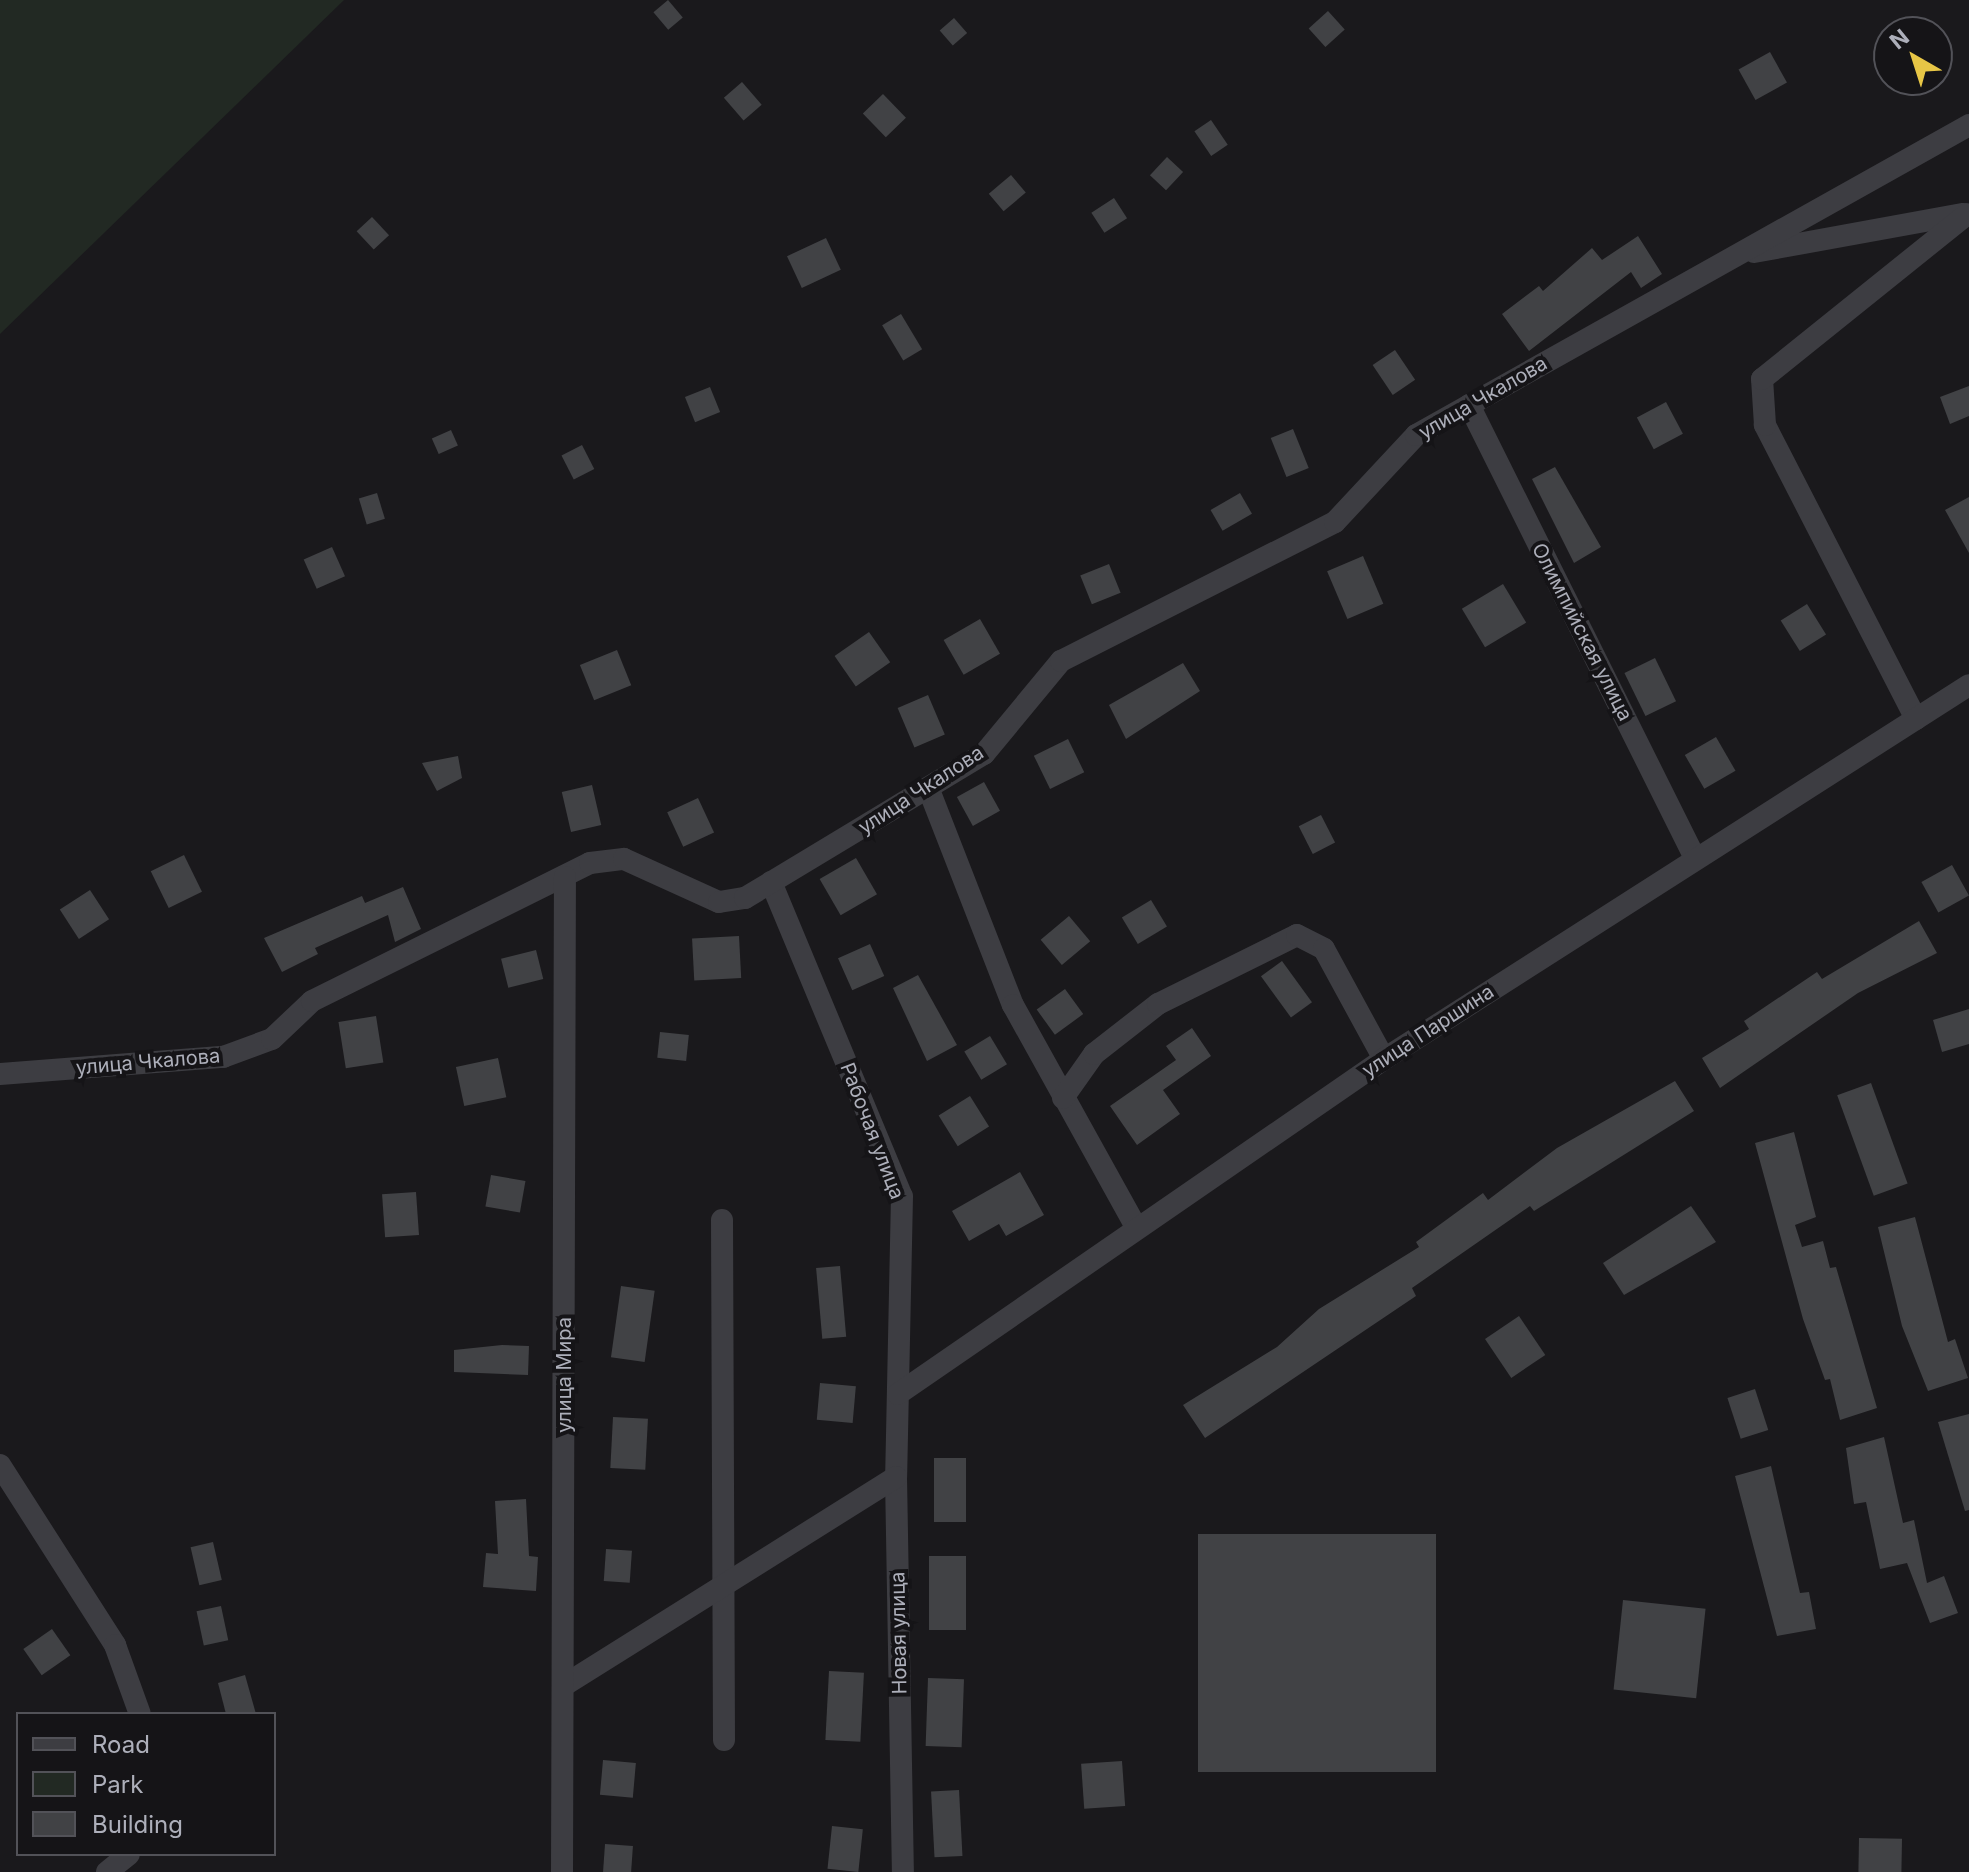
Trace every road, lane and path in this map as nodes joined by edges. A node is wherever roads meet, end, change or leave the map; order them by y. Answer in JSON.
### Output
{"nodes":[{"id":1,"x":1969,"y":125,"type":"edge"},
{"id":2,"x":1968,"y":214,"type":"edge"},
{"id":3,"x":1737,"y":255,"type":"junction"},
{"id":4,"x":1469,"y":405,"type":"junction"},
{"id":5,"x":1969,"y":685,"type":"edge"},
{"id":6,"x":1916,"y":719,"type":"junction"},
{"id":7,"x":929,"y":790,"type":"junction"},
{"id":8,"x":1695,"y":858,"type":"junction"},
{"id":9,"x":565,"y":877,"type":"junction"},
{"id":10,"x":771,"y":882,"type":"junction"},
{"id":11,"x":1384,"y":1059,"type":"junction"},
{"id":12,"x":0,"y":1074,"type":"edge"},
{"id":13,"x":1063,"y":1098,"type":"junction"},
{"id":14,"x":722,"y":1220,"type":"dead end"},
{"id":15,"x":1136,"y":1227,"type":"junction"},
{"id":16,"x":898,"y":1394,"type":"junction"},
{"id":17,"x":0,"y":1465,"type":"edge"},
{"id":18,"x":896,"y":1477,"type":"junction"},
{"id":19,"x":723,"y":1588,"type":"junction"},
{"id":20,"x":563,"y":1686,"type":"junction"},
{"id":21,"x":139,"y":1712,"type":"edge"},
{"id":22,"x":724,"y":1740,"type":"dead end"},
{"id":23,"x":127,"y":1856,"type":"edge"},
{"id":24,"x":107,"y":1872,"type":"edge"},
{"id":25,"x":562,"y":1872,"type":"edge"},
{"id":26,"x":903,"y":1872,"type":"edge"}],
"edges":[{"from":1,"to":3,"type":"street","name":"улица Чкалова"},
{"from":2,"to":3,"type":"street"},
{"from":2,"to":6,"type":"street"},
{"from":3,"to":4,"type":"street","name":"улица Чкалова"},
{"from":4,"to":7,"type":"street","name":"улица Чкалова"},
{"from":4,"to":8,"type":"street","name":"Олимпийская улица"},
{"from":5,"to":6,"type":"street","name":"улица Паршина"},
{"from":6,"to":8,"type":"street","name":"улица Паршина"},
{"from":7,"to":10,"type":"street","name":"улица Чкалова"},
{"from":7,"to":13,"type":"street"},
{"from":8,"to":11,"type":"street","name":"улица Паршина"},
{"from":9,"to":10,"type":"street","name":"улица Чкалова"},
{"from":9,"to":12,"type":"street","name":"улица Чкалова"},
{"from":9,"to":20,"type":"street","name":"улица Мира"},
{"from":10,"to":16,"type":"street","name":"Рабочая улица"},
{"from":11,"to":13,"type":"street"},
{"from":11,"to":15,"type":"street","name":"улица Паршина"},
{"from":13,"to":15,"type":"street"},
{"from":14,"to":19,"type":"street"},
{"from":15,"to":16,"type":"street","name":"улица Паршина"},
{"from":16,"to":18,"type":"street","name":"Новая улица"},
{"from":17,"to":21,"type":"street"},
{"from":18,"to":19,"type":"street"},
{"from":18,"to":26,"type":"street","name":"Новая улица"},
{"from":19,"to":20,"type":"street"},
{"from":19,"to":22,"type":"street"},
{"from":20,"to":25,"type":"street","name":"улица Мира"},
{"from":23,"to":24,"type":"street"}]}
